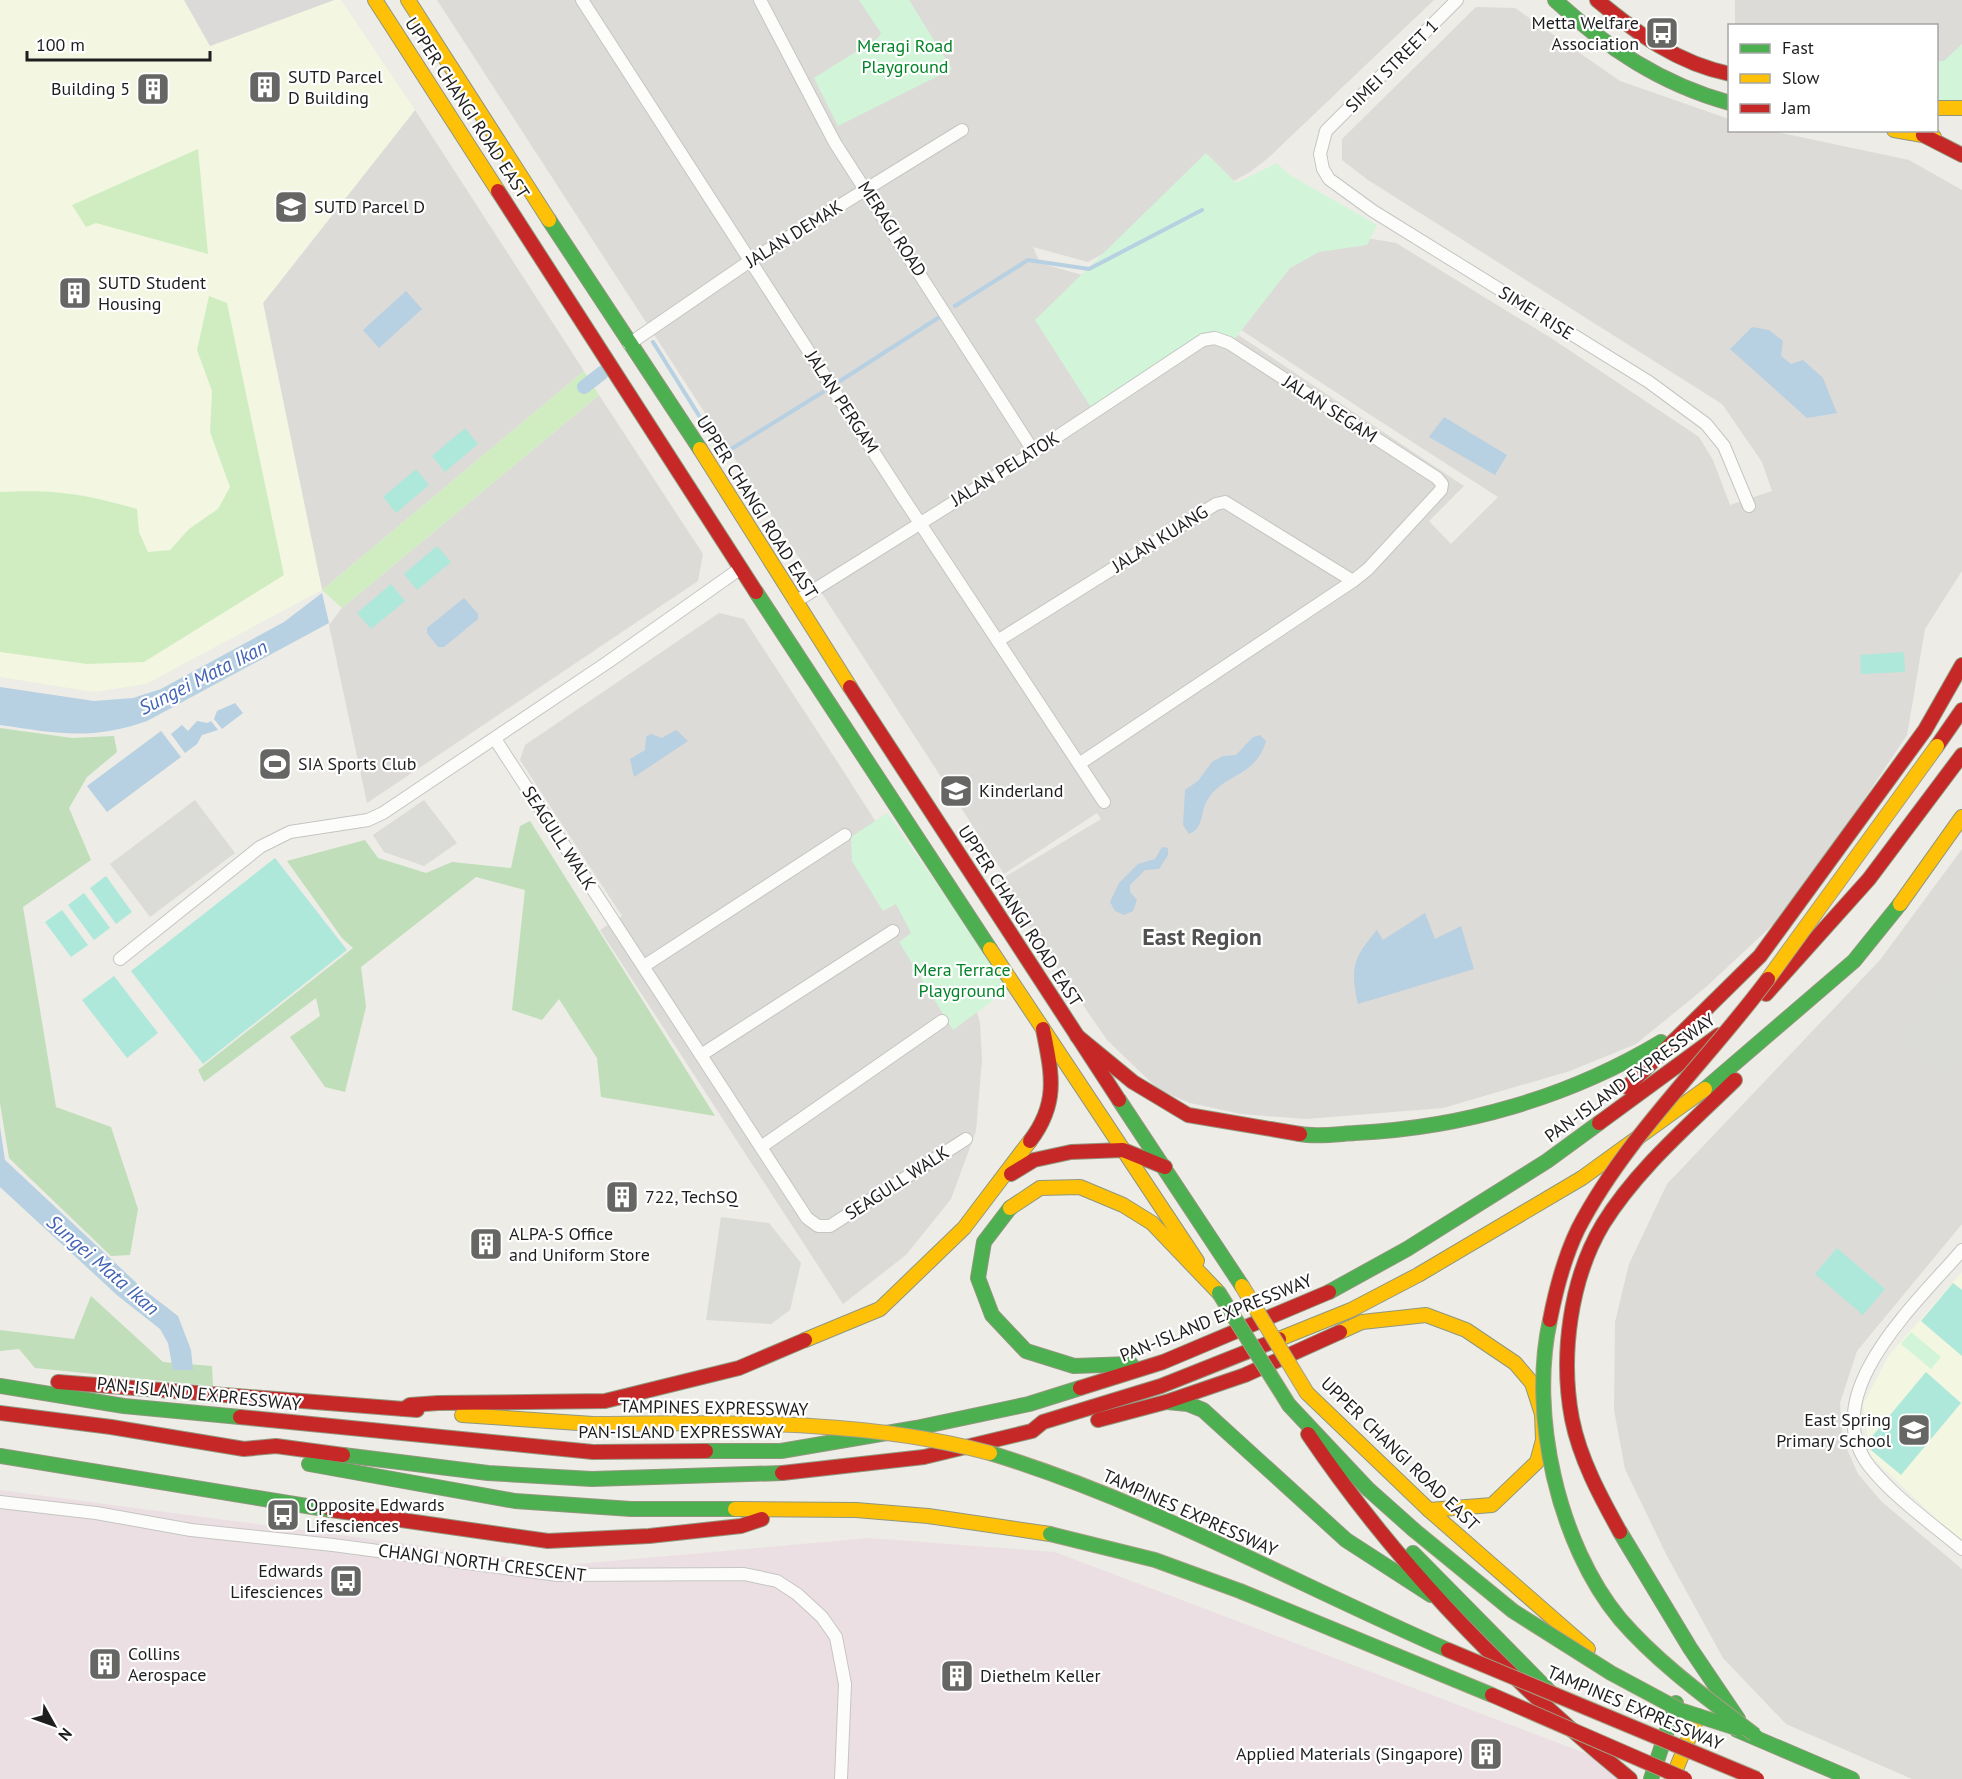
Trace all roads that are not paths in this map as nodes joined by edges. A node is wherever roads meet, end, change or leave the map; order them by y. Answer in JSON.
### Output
{"nodes":[{"id":1,"x":375,"y":0,"type":"edge"},
{"id":2,"x":408,"y":0,"type":"edge"},
{"id":3,"x":582,"y":0,"type":"edge"},
{"id":4,"x":760,"y":0,"type":"edge"},
{"id":5,"x":1457,"y":0,"type":"edge"},
{"id":6,"x":1555,"y":0,"type":"edge"},
{"id":7,"x":1597,"y":0,"type":"edge"},
{"id":8,"x":446,"y":58,"type":"junction"},
{"id":9,"x":1728,"y":74,"type":"edge"},
{"id":10,"x":433,"y":87,"type":"junction"},
{"id":11,"x":1728,"y":102,"type":"edge"},
{"id":12,"x":1962,"y":108,"type":"edge"},
{"id":13,"x":1938,"y":109,"type":"edge"},
{"id":14,"x":1938,"y":110,"type":"edge"},
{"id":15,"x":1962,"y":116,"type":"edge"},
{"id":16,"x":962,"y":130,"type":"dead end"},
{"id":17,"x":1326,"y":131,"type":"joint"},
{"id":18,"x":1906,"y":132,"type":"edge"},
{"id":19,"x":1923,"y":135,"type":"junction"},
{"id":20,"x":1962,"y":142,"type":"edge"},
{"id":21,"x":1962,"y":155,"type":"edge"},
{"id":22,"x":866,"y":188,"type":"junction"},
{"id":23,"x":750,"y":261,"type":"junction"},
{"id":24,"x":1215,"y":338,"type":"joint"},
{"id":25,"x":629,"y":344,"type":"junction"},
{"id":26,"x":687,"y":429,"type":"junction"},
{"id":27,"x":1034,"y":452,"type":"junction"},
{"id":28,"x":669,"y":456,"type":"junction"},
{"id":29,"x":1749,"y":506,"type":"dead end"},
{"id":30,"x":921,"y":522,"type":"junction"},
{"id":31,"x":754,"y":538,"type":"junction"},
{"id":32,"x":741,"y":568,"type":"junction"},
{"id":33,"x":780,"y":579,"type":"junction"},
{"id":34,"x":1353,"y":581,"type":"junction"},
{"id":35,"x":795,"y":602,"type":"junction"},
{"id":36,"x":763,"y":604,"type":"junction"},
{"id":37,"x":999,"y":640,"type":"junction"},
{"id":38,"x":1961,"y":667,"type":"edge"},
{"id":39,"x":1962,"y":710,"type":"edge"},
{"id":40,"x":495,"y":739,"type":"junction"},
{"id":41,"x":1962,"y":755,"type":"edge"},
{"id":42,"x":1079,"y":764,"type":"junction"},
{"id":43,"x":1104,"y":802,"type":"dead end"},
{"id":44,"x":1962,"y":817,"type":"edge"},
{"id":45,"x":845,"y":835,"type":"dead end"},
{"id":46,"x":892,"y":931,"type":"dead end"},
{"id":47,"x":120,"y":959,"type":"dead end"},
{"id":48,"x":644,"y":966,"type":"junction"},
{"id":49,"x":942,"y":1021,"type":"dead end"},
{"id":50,"x":1787,"y":1021,"type":"junction"},
{"id":51,"x":1687,"y":1026,"type":"junction"},
{"id":52,"x":1043,"y":1029,"type":"junction"},
{"id":53,"x":1077,"y":1036,"type":"junction"},
{"id":54,"x":701,"y":1055,"type":"junction"},
{"id":55,"x":1104,"y":1075,"type":"junction"},
{"id":56,"x":1090,"y":1097,"type":"junction"},
{"id":57,"x":966,"y":1139,"type":"dead end"},
{"id":58,"x":761,"y":1147,"type":"junction"},
{"id":59,"x":1124,"y":1150,"type":"junction"},
{"id":60,"x":1165,"y":1167,"type":"junction"},
{"id":61,"x":1002,"y":1180,"type":"junction"},
{"id":62,"x":1505,"y":1185,"type":"junction"},
{"id":63,"x":1962,"y":1250,"type":"edge"},
{"id":64,"x":1219,"y":1293,"type":"junction"},
{"id":65,"x":1163,"y":1362,"type":"junction"},
{"id":66,"x":0,"y":1385,"type":"edge"},
{"id":67,"x":1166,"y":1402,"type":"junction"},
{"id":68,"x":1289,"y":1405,"type":"junction"},
{"id":69,"x":404,"y":1409,"type":"junction"},
{"id":70,"x":0,"y":1413,"type":"edge"},
{"id":71,"x":1032,"y":1431,"type":"junction"},
{"id":72,"x":244,"y":1449,"type":"junction"},
{"id":73,"x":0,"y":1456,"type":"edge"},
{"id":74,"x":0,"y":1502,"type":"edge"},
{"id":75,"x":1429,"y":1510,"type":"junction"},
{"id":76,"x":787,"y":1511,"type":"junction"},
{"id":77,"x":1372,"y":1521,"type":"junction"},
{"id":78,"x":1962,"y":1549,"type":"edge"},
{"id":79,"x":1431,"y":1594,"type":"junction"},
{"id":80,"x":1690,"y":1650,"type":"junction"},
{"id":81,"x":1676,"y":1703,"type":"junction"},
{"id":82,"x":1698,"y":1716,"type":"junction"},
{"id":83,"x":1752,"y":1734,"type":"junction"},
{"id":84,"x":1589,"y":1743,"type":"junction"},
{"id":85,"x":1625,"y":1777,"type":"edge"},
{"id":86,"x":841,"y":1779,"type":"edge"},
{"id":87,"x":1651,"y":1779,"type":"edge"},
{"id":88,"x":1672,"y":1779,"type":"edge"},
{"id":89,"x":1685,"y":1779,"type":"edge"},
{"id":90,"x":1757,"y":1779,"type":"edge"},
{"id":91,"x":1852,"y":1779,"type":"edge"}],
"edges":[{"from":1,"to":10,"type":"main road","name":"UPPER CHANGI ROAD EAST"},
{"from":2,"to":8,"type":"main road","name":"UPPER CHANGI ROAD EAST"},
{"from":3,"to":23,"type":"street","name":"JALAN PERGAM"},
{"from":4,"to":22,"type":"street","name":"MERAGI ROAD"},
{"from":5,"to":17,"type":"street","name":"SIMEI STREET 1"},
{"from":6,"to":11,"type":"main road"},
{"from":7,"to":9,"type":"main road"},
{"from":8,"to":10,"type":"main road"},
{"from":8,"to":25,"type":"main road","name":"UPPER CHANGI ROAD EAST"},
{"from":10,"to":28,"type":"main road","name":"UPPER CHANGI ROAD EAST"},
{"from":12,"to":13,"type":"main road"},
{"from":14,"to":15,"type":"main road"},
{"from":16,"to":22,"type":"street","name":"JALAN DEMAK"},
{"from":17,"to":29,"type":"street","name":"SIMEI RISE"},
{"from":18,"to":19,"type":"main road"},
{"from":19,"to":20,"type":"main road"},
{"from":19,"to":21,"type":"main road"},
{"from":22,"to":23,"type":"street","name":"JALAN DEMAK"},
{"from":22,"to":27,"type":"street","name":"MERAGI ROAD"},
{"from":23,"to":25,"type":"street","name":"JALAN DEMAK"},
{"from":23,"to":30,"type":"street","name":"JALAN PERGAM"},
{"from":24,"to":27,"type":"street","name":"JALAN PELATOK"},
{"from":24,"to":34,"type":"street","name":"JALAN SEGAM"},
{"from":25,"to":26,"type":"main road","name":"UPPER CHANGI ROAD EAST"},
{"from":26,"to":28,"type":"main road"},
{"from":26,"to":31,"type":"main road","name":"UPPER CHANGI ROAD EAST"},
{"from":27,"to":30,"type":"street","name":"JALAN PELATOK"},
{"from":28,"to":32,"type":"main road","name":"UPPER CHANGI ROAD EAST"},
{"from":30,"to":35,"type":"street","name":"JALAN PELATOK"},
{"from":30,"to":37,"type":"street","name":"JALAN PERGAM"},
{"from":31,"to":32,"type":"main road"},
{"from":31,"to":33,"type":"main road","name":"UPPER CHANGI ROAD EAST"},
{"from":32,"to":36,"type":"main road","name":"UPPER CHANGI ROAD EAST"},
{"from":32,"to":40,"type":"street"},
{"from":33,"to":35,"type":"main road","name":"UPPER CHANGI ROAD EAST"},
{"from":33,"to":36,"type":"main road"},
{"from":34,"to":37,"type":"street","name":"JALAN KUANG"},
{"from":34,"to":42,"type":"street"},
{"from":35,"to":53,"type":"main road","name":"UPPER CHANGI ROAD EAST"},
{"from":36,"to":52,"type":"main road","name":"UPPER CHANGI ROAD EAST"},
{"from":37,"to":42,"type":"street","name":"JALAN PERGAM"},
{"from":38,"to":51,"type":"main road"},
{"from":39,"to":83,"type":"main road","bridge":true},
{"from":40,"to":47,"type":"street"},
{"from":40,"to":48,"type":"street","name":"SEAGULL WALK"},
{"from":41,"to":62,"type":"main road","name":"PAN-ISLAND EXPRESSWAY"},
{"from":42,"to":43,"type":"street","name":"JALAN PERGAM"},
{"from":44,"to":50,"type":"main road"},
{"from":45,"to":48,"type":"street"},
{"from":46,"to":54,"type":"street"},
{"from":48,"to":54,"type":"street","name":"SEAGULL WALK"},
{"from":49,"to":58,"type":"street"},
{"from":50,"to":71,"type":"main road"},
{"from":50,"to":80,"type":"main road"},
{"from":51,"to":53,"type":"main road"},
{"from":51,"to":62,"type":"main road"},
{"from":52,"to":56,"type":"main road","name":"UPPER CHANGI ROAD EAST"},
{"from":52,"to":61,"type":"main road"},
{"from":53,"to":55,"type":"main road","name":"UPPER CHANGI ROAD EAST"},
{"from":54,"to":58,"type":"street","name":"SEAGULL WALK"},
{"from":55,"to":56,"type":"main road"},
{"from":55,"to":60,"type":"main road","name":"UPPER CHANGI ROAD EAST"},
{"from":56,"to":59,"type":"main road","name":"UPPER CHANGI ROAD EAST"},
{"from":57,"to":58,"type":"street","name":"SEAGULL WALK"},
{"from":59,"to":60,"type":"main road"},
{"from":59,"to":61,"type":"main road"},
{"from":59,"to":64,"type":"main road","name":"UPPER CHANGI ROAD EAST"},
{"from":60,"to":75,"type":"main road","name":"UPPER CHANGI ROAD EAST","bridge":true},
{"from":61,"to":69,"type":"main road"},
{"from":62,"to":65,"type":"main road","name":"PAN-ISLAND EXPRESSWAY"},
{"from":63,"to":78,"type":"street"},
{"from":64,"to":65,"type":"main road"},
{"from":64,"to":68,"type":"main road","name":"UPPER CHANGI ROAD EAST","bridge":true},
{"from":65,"to":66,"type":"main road","name":"PAN-ISLAND EXPRESSWAY"},
{"from":66,"to":69,"type":"main road","name":"TAMPINES EXPRESSWAY"},
{"from":67,"to":71,"type":"main road"},
{"from":67,"to":75,"type":"main road"},
{"from":67,"to":79,"type":"main road"},
{"from":68,"to":77,"type":"main road","name":"UPPER CHANGI ROAD EAST"},
{"from":68,"to":83,"type":"main road","bridge":true},
{"from":69,"to":90,"type":"main road","name":"TAMPINES EXPRESSWAY","bridge":true},
{"from":70,"to":72,"type":"main road"},
{"from":71,"to":72,"type":"main road"},
{"from":72,"to":76,"type":"main road"},
{"from":73,"to":76,"type":"main road"},
{"from":74,"to":86,"type":"street","name":"CHANGI NORTH CRESCENT"},
{"from":75,"to":81,"type":"main road","name":"UPPER CHANGI ROAD EAST"},
{"from":76,"to":89,"type":"main road","bridge":true},
{"from":77,"to":79,"type":"main road","name":"UPPER CHANGI ROAD EAST"},
{"from":77,"to":84,"type":"main road","name":"UPPER CHANGI ROAD EAST"},
{"from":79,"to":84,"type":"main road","name":"UPPER CHANGI ROAD EAST"},
{"from":80,"to":82,"type":"main road"},
{"from":80,"to":83,"type":"main road"},
{"from":81,"to":82,"type":"main road","name":"UPPER CHANGI ROAD EAST"},
{"from":81,"to":87,"type":"main road"},
{"from":82,"to":83,"type":"main road","name":"UPPER CHANGI ROAD EAST"},
{"from":82,"to":88,"type":"main road"},
{"from":83,"to":91,"type":"main road"},
{"from":84,"to":85,"type":"main road","name":"UPPER CHANGI ROAD EAST"}]}
